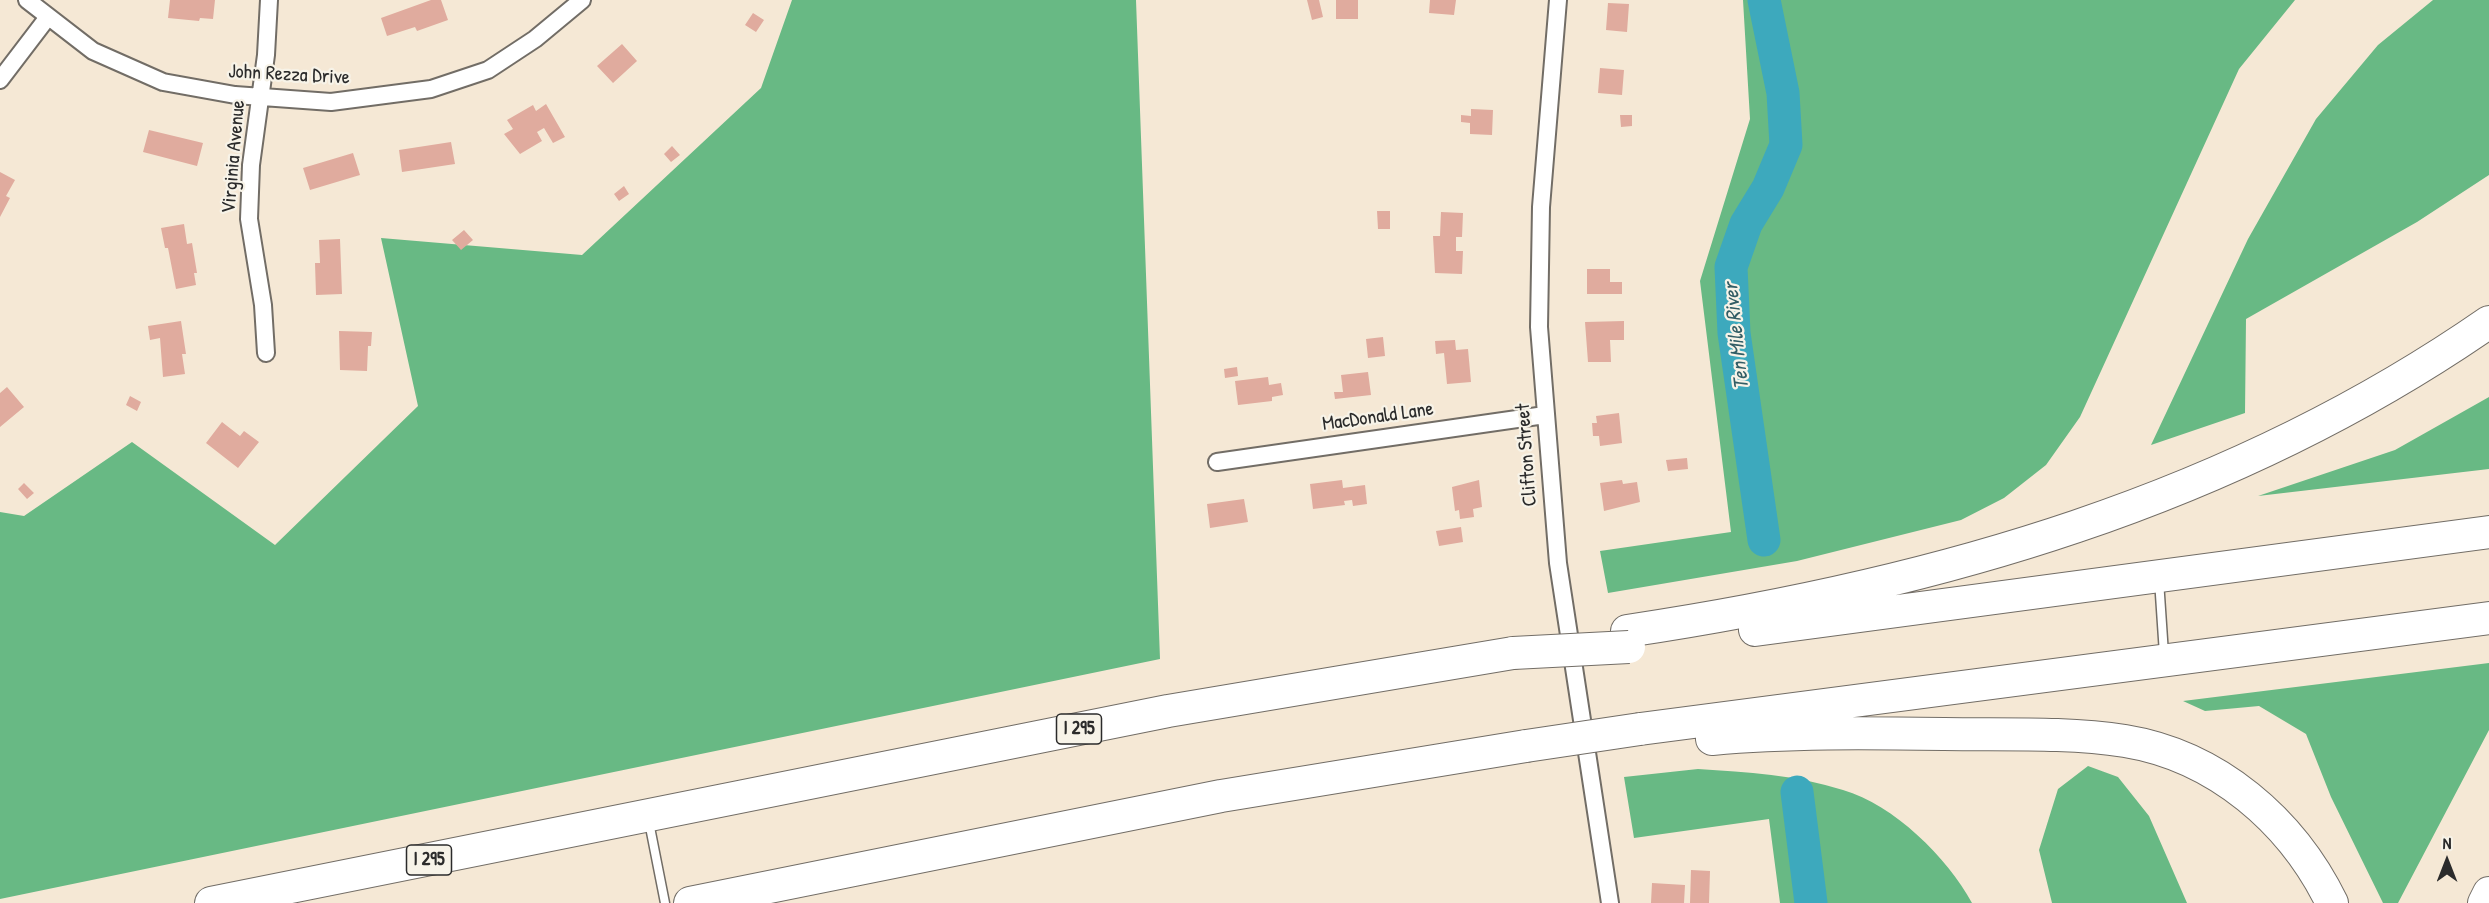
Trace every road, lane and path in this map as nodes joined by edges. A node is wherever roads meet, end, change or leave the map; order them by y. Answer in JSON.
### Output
{"nodes":[{"id":1,"x":27,"y":0,"type":"edge"},
{"id":2,"x":269,"y":0,"type":"edge"},
{"id":3,"x":582,"y":0,"type":"edge"},
{"id":4,"x":1558,"y":0,"type":"edge"},
{"id":5,"x":48,"y":16,"type":"junction"},
{"id":6,"x":0,"y":80,"type":"edge"},
{"id":7,"x":260,"y":96,"type":"junction"},
{"id":8,"x":2489,"y":322,"type":"edge"},
{"id":9,"x":266,"y":353,"type":"dead end"},
{"id":10,"x":1545,"y":415,"type":"junction"},
{"id":11,"x":1217,"y":462,"type":"dead end"},
{"id":12,"x":2489,"y":532,"type":"edge"},
{"id":13,"x":2158,"y":577,"type":"junction"},
{"id":14,"x":2489,"y":618,"type":"edge"},
{"id":15,"x":1628,"y":639,"type":"junction"},
{"id":16,"x":2165,"y":660,"type":"junction"},
{"id":17,"x":1641,"y":739,"type":"junction"},
{"id":18,"x":1527,"y":755,"type":"junction"},
{"id":19,"x":647,"y":815,"type":"junction"},
{"id":20,"x":2489,"y":893,"type":"edge"},
{"id":21,"x":211,"y":903,"type":"edge"},
{"id":22,"x":665,"y":903,"type":"edge"},
{"id":23,"x":690,"y":903,"type":"edge"},
{"id":24,"x":736,"y":903,"type":"edge"},
{"id":25,"x":1610,"y":903,"type":"edge"},
{"id":26,"x":2332,"y":903,"type":"edge"},
{"id":27,"x":2484,"y":903,"type":"edge"}],
"edges":[{"from":1,"to":5,"type":"street","name":"John Rezza Drive"},
{"from":2,"to":7,"type":"street","name":"Virginia Avenue"},
{"from":3,"to":7,"type":"street","name":"John Rezza Drive"},
{"from":4,"to":10,"type":"street","name":"Clifton Street"},
{"from":5,"to":6,"type":"street"},
{"from":5,"to":7,"type":"street","name":"John Rezza Drive"},
{"from":7,"to":9,"type":"street","name":"Virginia Avenue"},
{"from":8,"to":15,"type":"highway"},
{"from":10,"to":11,"type":"street","name":"MacDonald Lane"},
{"from":10,"to":25,"type":"street","name":"Clifton Street"},
{"from":12,"to":13,"type":"highway"},
{"from":13,"to":15,"type":"highway"},
{"from":13,"to":16,"type":"lane"},
{"from":14,"to":16,"type":"highway"},
{"from":15,"to":19,"type":"highway","number":"I 295","bridge":true},
{"from":16,"to":17,"type":"highway"},
{"from":17,"to":18,"type":"highway"},
{"from":17,"to":26,"type":"highway"},
{"from":18,"to":23,"type":"highway"},
{"from":18,"to":24,"type":"highway"},
{"from":19,"to":21,"type":"highway","number":"I 295"},
{"from":19,"to":22,"type":"lane"},
{"from":20,"to":27,"type":"highway"}]}
